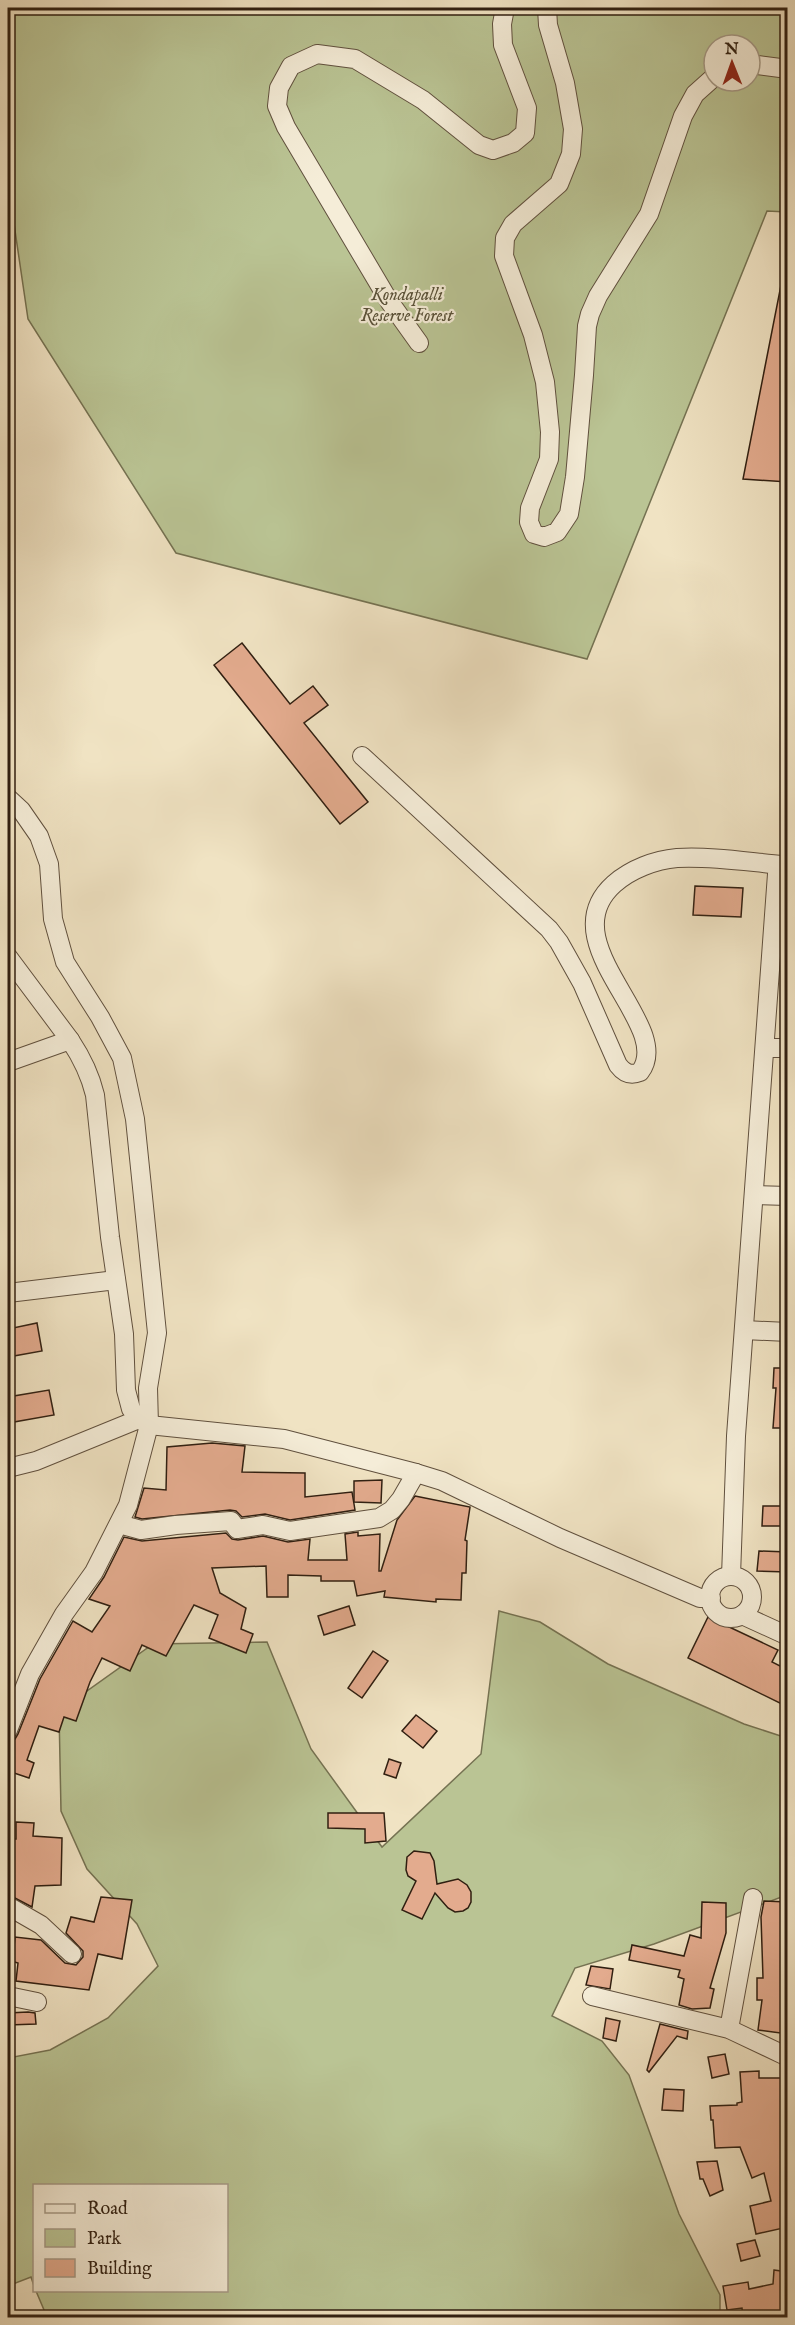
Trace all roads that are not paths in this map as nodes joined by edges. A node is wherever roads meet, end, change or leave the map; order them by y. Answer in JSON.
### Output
{"nodes":[{"id":1,"x":505,"y":8,"type":"edge"},
{"id":2,"x":547,"y":8,"type":"edge"},
{"id":3,"x":762,"y":66,"type":"edge"},
{"id":4,"x":788,"y":69,"type":"edge"},
{"id":5,"x":702,"y":88,"type":"edge"},
{"id":6,"x":419,"y":343,"type":"dead end"},
{"id":7,"x":362,"y":756,"type":"dead end"},
{"id":8,"x":8,"y":798,"type":"edge"},
{"id":9,"x":785,"y":864,"type":"edge"},
{"id":10,"x":8,"y":957,"type":"edge"},
{"id":11,"x":70,"y":1040,"type":"junction"},
{"id":12,"x":766,"y":1047,"type":"junction"},
{"id":13,"x":788,"y":1048,"type":"edge"},
{"id":14,"x":8,"y":1062,"type":"edge"},
{"id":15,"x":755,"y":1195,"type":"junction"},
{"id":16,"x":788,"y":1196,"type":"edge"},
{"id":17,"x":116,"y":1280,"type":"junction"},
{"id":18,"x":8,"y":1293,"type":"edge"},
{"id":19,"x":744,"y":1330,"type":"junction"},
{"id":20,"x":788,"y":1332,"type":"edge"},
{"id":21,"x":144,"y":1422,"type":"junction"},
{"id":22,"x":8,"y":1468,"type":"edge"},
{"id":23,"x":416,"y":1473,"type":"junction"},
{"id":24,"x":119,"y":1524,"type":"junction"},
{"id":25,"x":731,"y":1576,"type":"junction"},
{"id":26,"x":711,"y":1598,"type":"junction"},
{"id":27,"x":742,"y":1615,"type":"junction"},
{"id":28,"x":788,"y":1636,"type":"edge"},
{"id":29,"x":8,"y":1730,"type":"edge"},
{"id":30,"x":753,"y":1898,"type":"dead end"},
{"id":31,"x":8,"y":1906,"type":"edge"},
{"id":32,"x":72,"y":1954,"type":"dead end"},
{"id":33,"x":8,"y":1996,"type":"edge"},
{"id":34,"x":592,"y":1996,"type":"dead end"},
{"id":35,"x":37,"y":2002,"type":"dead end"},
{"id":36,"x":729,"y":2029,"type":"junction"},
{"id":37,"x":788,"y":2057,"type":"edge"}],
"edges":[{"from":1,"to":6,"type":"street"},
{"from":2,"to":5,"type":"street"},
{"from":3,"to":4,"type":"street"},
{"from":7,"to":9,"type":"street"},
{"from":8,"to":21,"type":"street"},
{"from":9,"to":12,"type":"street"},
{"from":10,"to":11,"type":"street"},
{"from":11,"to":14,"type":"street"},
{"from":11,"to":17,"type":"street"},
{"from":12,"to":13,"type":"street"},
{"from":12,"to":15,"type":"street"},
{"from":15,"to":16,"type":"street"},
{"from":15,"to":19,"type":"street"},
{"from":17,"to":18,"type":"street"},
{"from":17,"to":21,"type":"street"},
{"from":19,"to":20,"type":"street"},
{"from":19,"to":25,"type":"street"},
{"from":21,"to":22,"type":"street"},
{"from":21,"to":23,"type":"street"},
{"from":21,"to":24,"type":"street"},
{"from":23,"to":24,"type":"street"},
{"from":23,"to":26,"type":"street"},
{"from":24,"to":29,"type":"street"},
{"from":25,"to":26,"type":"street"},
{"from":25,"to":27,"type":"street"},
{"from":26,"to":27,"type":"street"},
{"from":27,"to":28,"type":"street"},
{"from":30,"to":36,"type":"street"},
{"from":31,"to":32,"type":"street"},
{"from":33,"to":35,"type":"street"},
{"from":34,"to":36,"type":"street"},
{"from":36,"to":37,"type":"street"}]}
